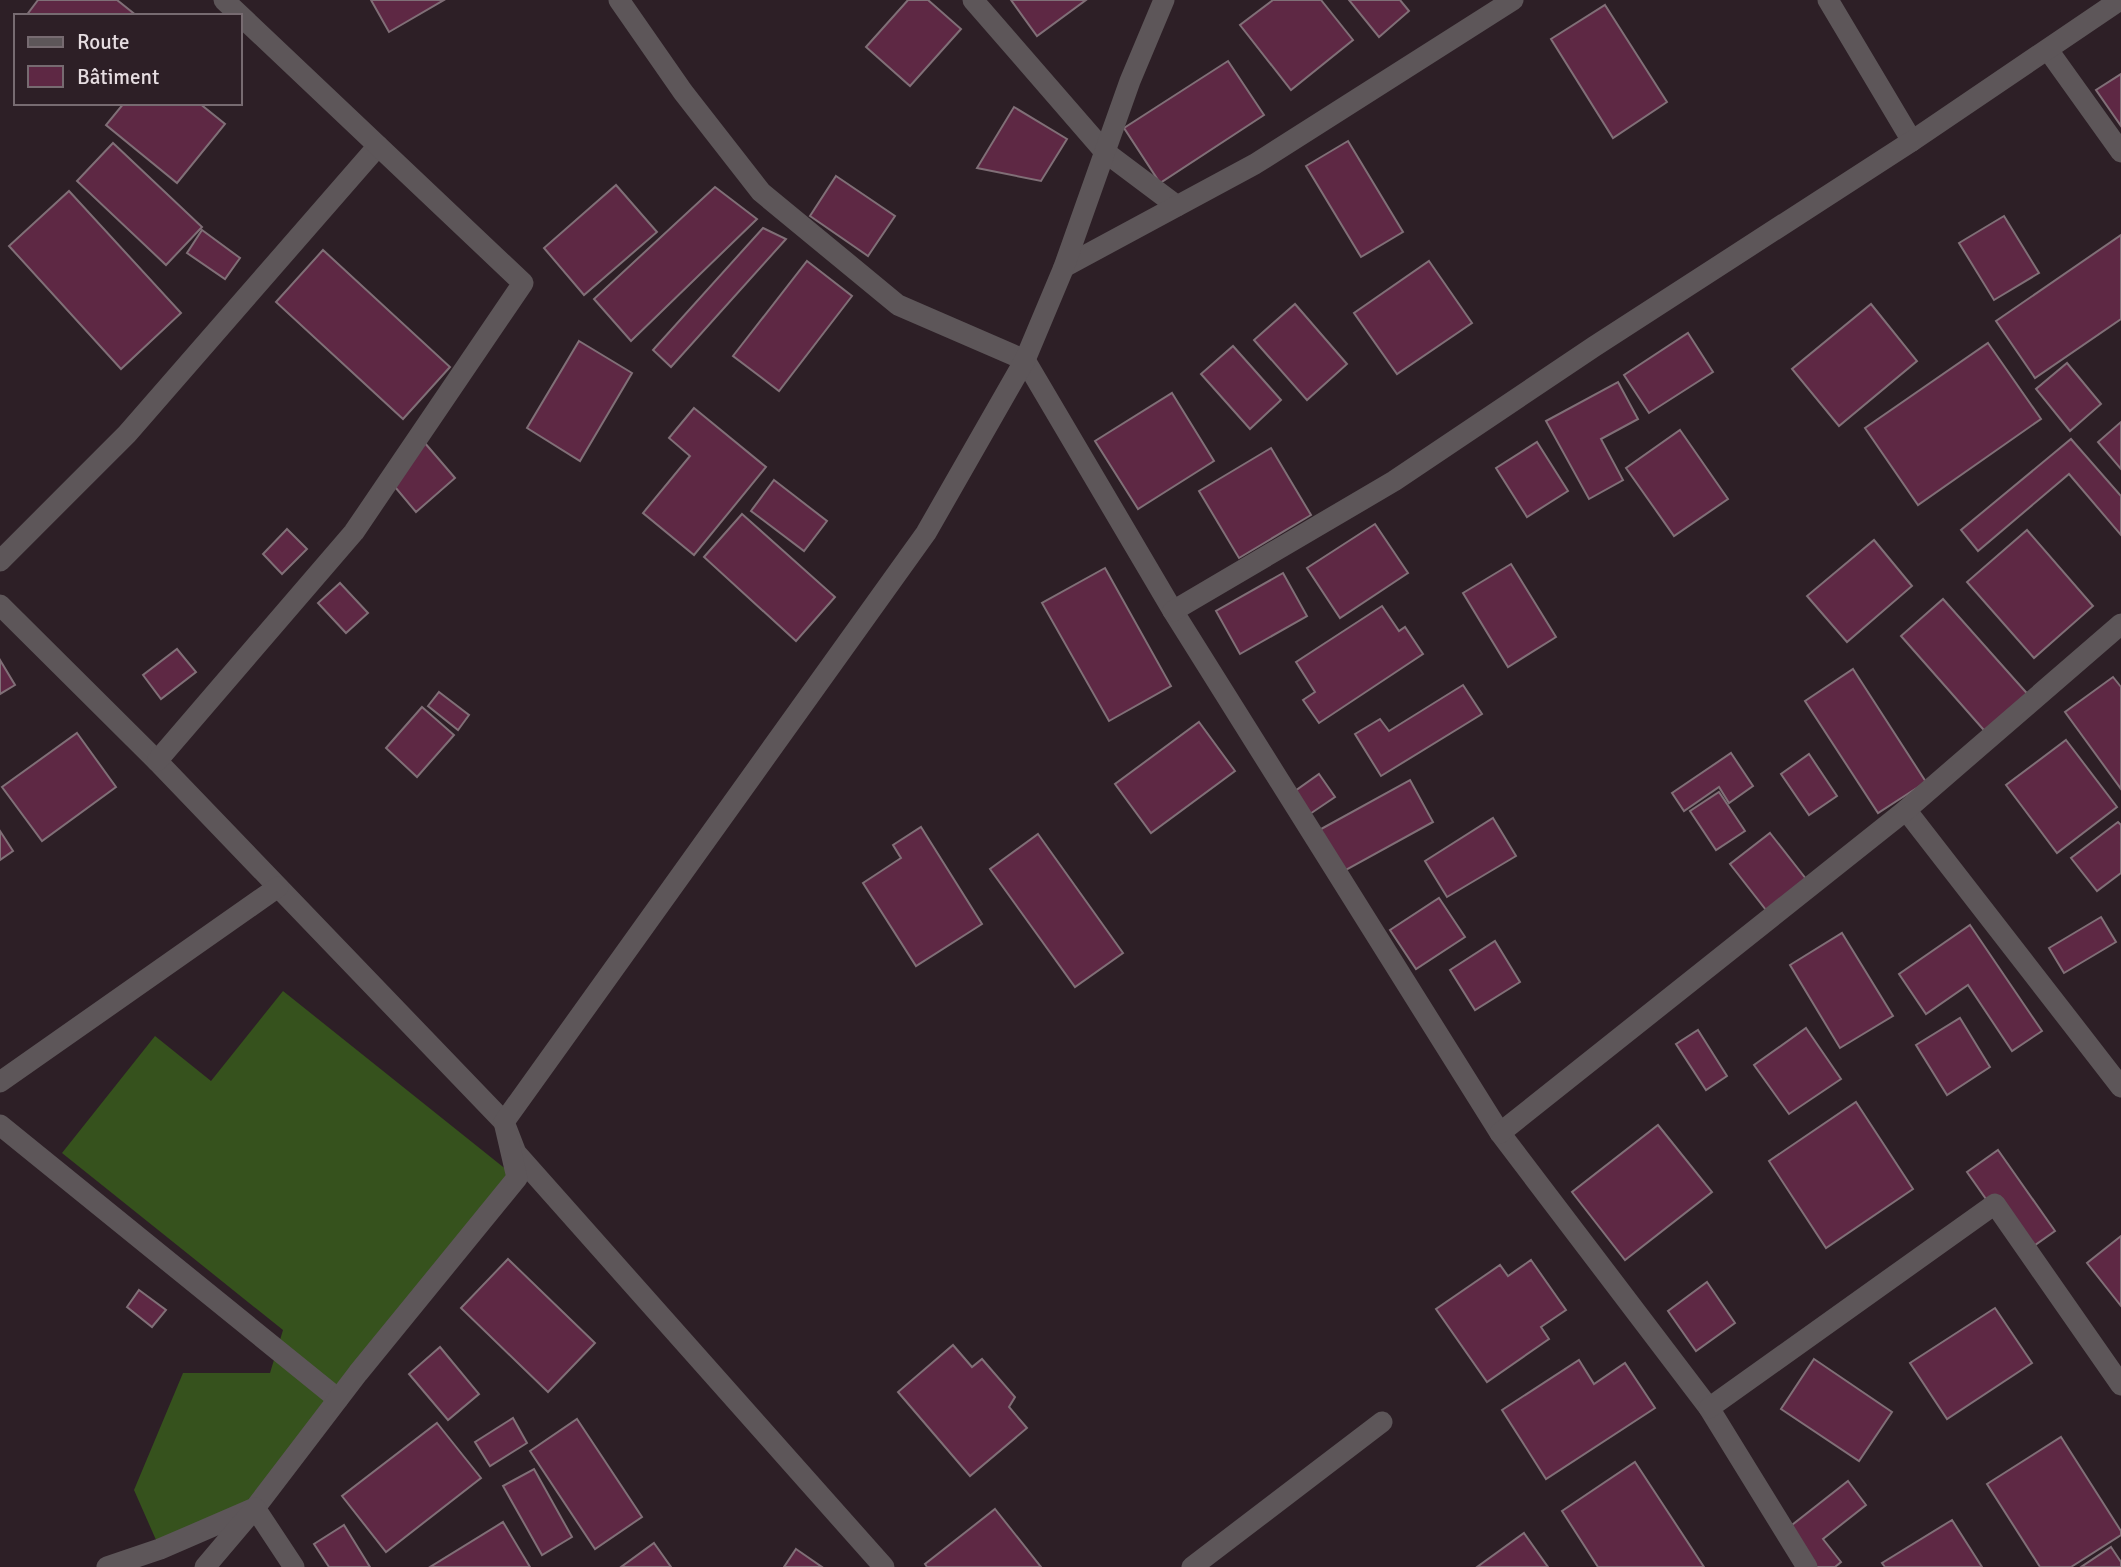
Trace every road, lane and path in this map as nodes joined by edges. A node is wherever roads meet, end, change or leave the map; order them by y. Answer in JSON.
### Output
{"nodes":[{"id":1,"x":224,"y":0,"type":"edge"},
{"id":2,"x":619,"y":0,"type":"edge"},
{"id":3,"x":973,"y":0,"type":"edge"},
{"id":4,"x":1164,"y":0,"type":"edge"},
{"id":5,"x":1513,"y":0,"type":"edge"},
{"id":6,"x":1828,"y":0,"type":"edge"},
{"id":7,"x":2120,"y":0,"type":"edge"},
{"id":8,"x":239,"y":14,"type":"edge"},
{"id":9,"x":242,"y":17,"type":"edge"},
{"id":10,"x":2048,"y":50,"type":"junction"},
{"id":11,"x":1912,"y":141,"type":"junction"},
{"id":12,"x":378,"y":146,"type":"junction"},
{"id":13,"x":1105,"y":152,"type":"junction"},
{"id":14,"x":2121,"y":152,"type":"edge"},
{"id":15,"x":1177,"y":206,"type":"junction"},
{"id":16,"x":1064,"y":267,"type":"junction"},
{"id":17,"x":1025,"y":360,"type":"junction"},
{"id":18,"x":0,"y":561,"type":"edge"},
{"id":19,"x":0,"y":604,"type":"edge"},
{"id":20,"x":1173,"y":611,"type":"junction"},
{"id":21,"x":2121,"y":624,"type":"edge"},
{"id":22,"x":157,"y":761,"type":"junction"},
{"id":23,"x":1906,"y":810,"type":"junction"},
{"id":24,"x":278,"y":887,"type":"junction"},
{"id":25,"x":0,"y":1082,"type":"edge"},
{"id":26,"x":2121,"y":1087,"type":"edge"},
{"id":27,"x":504,"y":1122,"type":"junction"},
{"id":28,"x":0,"y":1125,"type":"edge"},
{"id":29,"x":1500,"y":1133,"type":"junction"},
{"id":30,"x":2121,"y":1385,"type":"edge"},
{"id":31,"x":338,"y":1399,"type":"junction"},
{"id":32,"x":1709,"y":1408,"type":"junction"},
{"id":33,"x":1382,"y":1422,"type":"dead end"},
{"id":34,"x":255,"y":1508,"type":"junction"},
{"id":35,"x":107,"y":1567,"type":"edge"},
{"id":36,"x":205,"y":1567,"type":"edge"},
{"id":37,"x":294,"y":1567,"type":"edge"},
{"id":38,"x":884,"y":1567,"type":"edge"},
{"id":39,"x":1192,"y":1567,"type":"edge"},
{"id":40,"x":1807,"y":1567,"type":"edge"}],
"edges":[{"from":1,"to":8,"type":"street"},
{"from":2,"to":17,"type":"street"},
{"from":3,"to":13,"type":"street"},
{"from":4,"to":13,"type":"street"},
{"from":5,"to":15,"type":"street"},
{"from":6,"to":11,"type":"street"},
{"from":7,"to":10,"type":"street"},
{"from":9,"to":12,"type":"street"},
{"from":10,"to":11,"type":"street"},
{"from":10,"to":14,"type":"street"},
{"from":11,"to":20,"type":"street"},
{"from":12,"to":18,"type":"street"},
{"from":12,"to":22,"type":"street"},
{"from":13,"to":15,"type":"street"},
{"from":13,"to":16,"type":"street"},
{"from":15,"to":16,"type":"street"},
{"from":16,"to":17,"type":"street"},
{"from":17,"to":20,"type":"street"},
{"from":17,"to":27,"type":"street"},
{"from":19,"to":22,"type":"street"},
{"from":20,"to":29,"type":"street"},
{"from":21,"to":23,"type":"street"},
{"from":22,"to":24,"type":"street"},
{"from":23,"to":26,"type":"street"},
{"from":23,"to":29,"type":"street"},
{"from":24,"to":25,"type":"street"},
{"from":24,"to":27,"type":"street"},
{"from":27,"to":31,"type":"street"},
{"from":27,"to":38,"type":"street"},
{"from":28,"to":31,"type":"street"},
{"from":29,"to":32,"type":"street"},
{"from":30,"to":32,"type":"street"},
{"from":31,"to":34,"type":"street"},
{"from":32,"to":40,"type":"street"},
{"from":33,"to":39,"type":"street"},
{"from":34,"to":35,"type":"street"},
{"from":34,"to":36,"type":"street"},
{"from":34,"to":37,"type":"street"}]}
